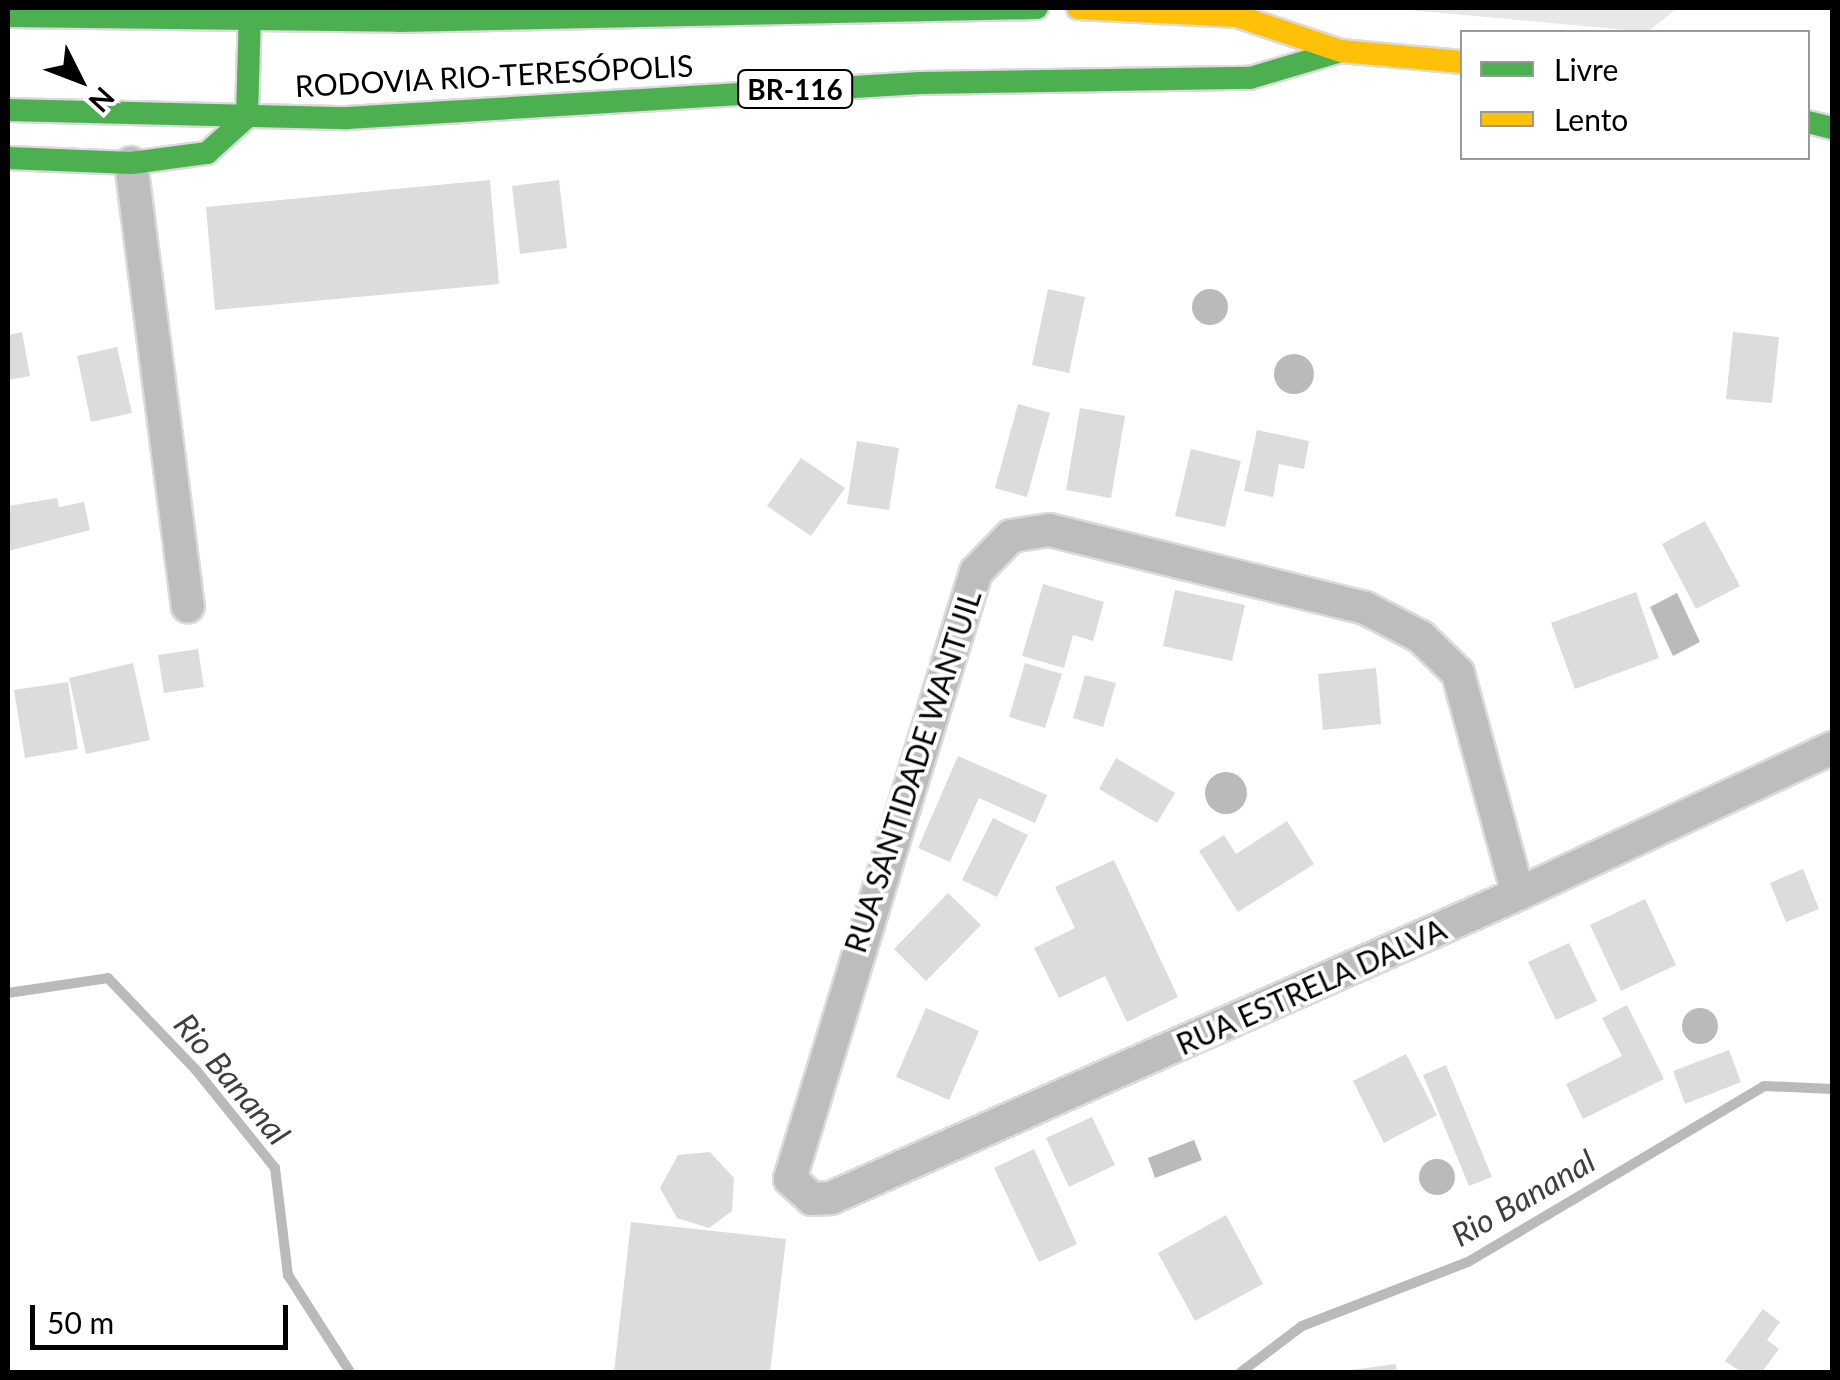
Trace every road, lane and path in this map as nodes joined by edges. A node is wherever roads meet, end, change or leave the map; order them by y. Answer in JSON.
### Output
{"nodes":[{"id":1,"x":1038,"y":8,"type":"edge"},
{"id":2,"x":1078,"y":8,"type":"edge"},
{"id":3,"x":251,"y":14,"type":"edge"},
{"id":4,"x":8,"y":16,"type":"edge"},
{"id":5,"x":1340,"y":51,"type":"junction"},
{"id":6,"x":1460,"y":62,"type":"edge"},
{"id":7,"x":8,"y":110,"type":"edge"},
{"id":8,"x":246,"y":117,"type":"junction"},
{"id":9,"x":8,"y":158,"type":"edge"},
{"id":10,"x":131,"y":163,"type":"junction"},
{"id":11,"x":188,"y":606,"type":"dead end"},
{"id":12,"x":1832,"y":748,"type":"edge"},
{"id":13,"x":1518,"y":894,"type":"junction"},
{"id":14,"x":790,"y":1180,"type":"joint"}],
"edges":[{"from":1,"to":3,"type":"highway","name":"RODOVIA RIO-TERESÓPOLIS"},
{"from":2,"to":5,"type":"highway","name":"RODOVIA RIO-TERESÓPOLIS","number":"BR-116"},
{"from":3,"to":4,"type":"highway","name":"RODOVIA RIO-TERESÓPOLIS"},
{"from":3,"to":8,"type":"highway"},
{"from":5,"to":6,"type":"highway","name":"RODOVIA RIO-TERESÓPOLIS","number":"BR-116"},
{"from":5,"to":8,"type":"highway","name":"RODOVIA RIO-TERESÓPOLIS","number":"BR-116"},
{"from":7,"to":8,"type":"highway","name":"RODOVIA RIO-TERESÓPOLIS","number":"BR-116"},
{"from":8,"to":10,"type":"highway"},
{"from":9,"to":10,"type":"highway"},
{"from":10,"to":11,"type":"street"},
{"from":12,"to":13,"type":"street","name":"RUA ESTRELA DALVA"},
{"from":13,"to":14,"type":"street","name":"RUA ESTRELA DALVA"},
{"from":13,"to":14,"type":"street","name":"RUA SANTIDADE WANTUIL"}]}
